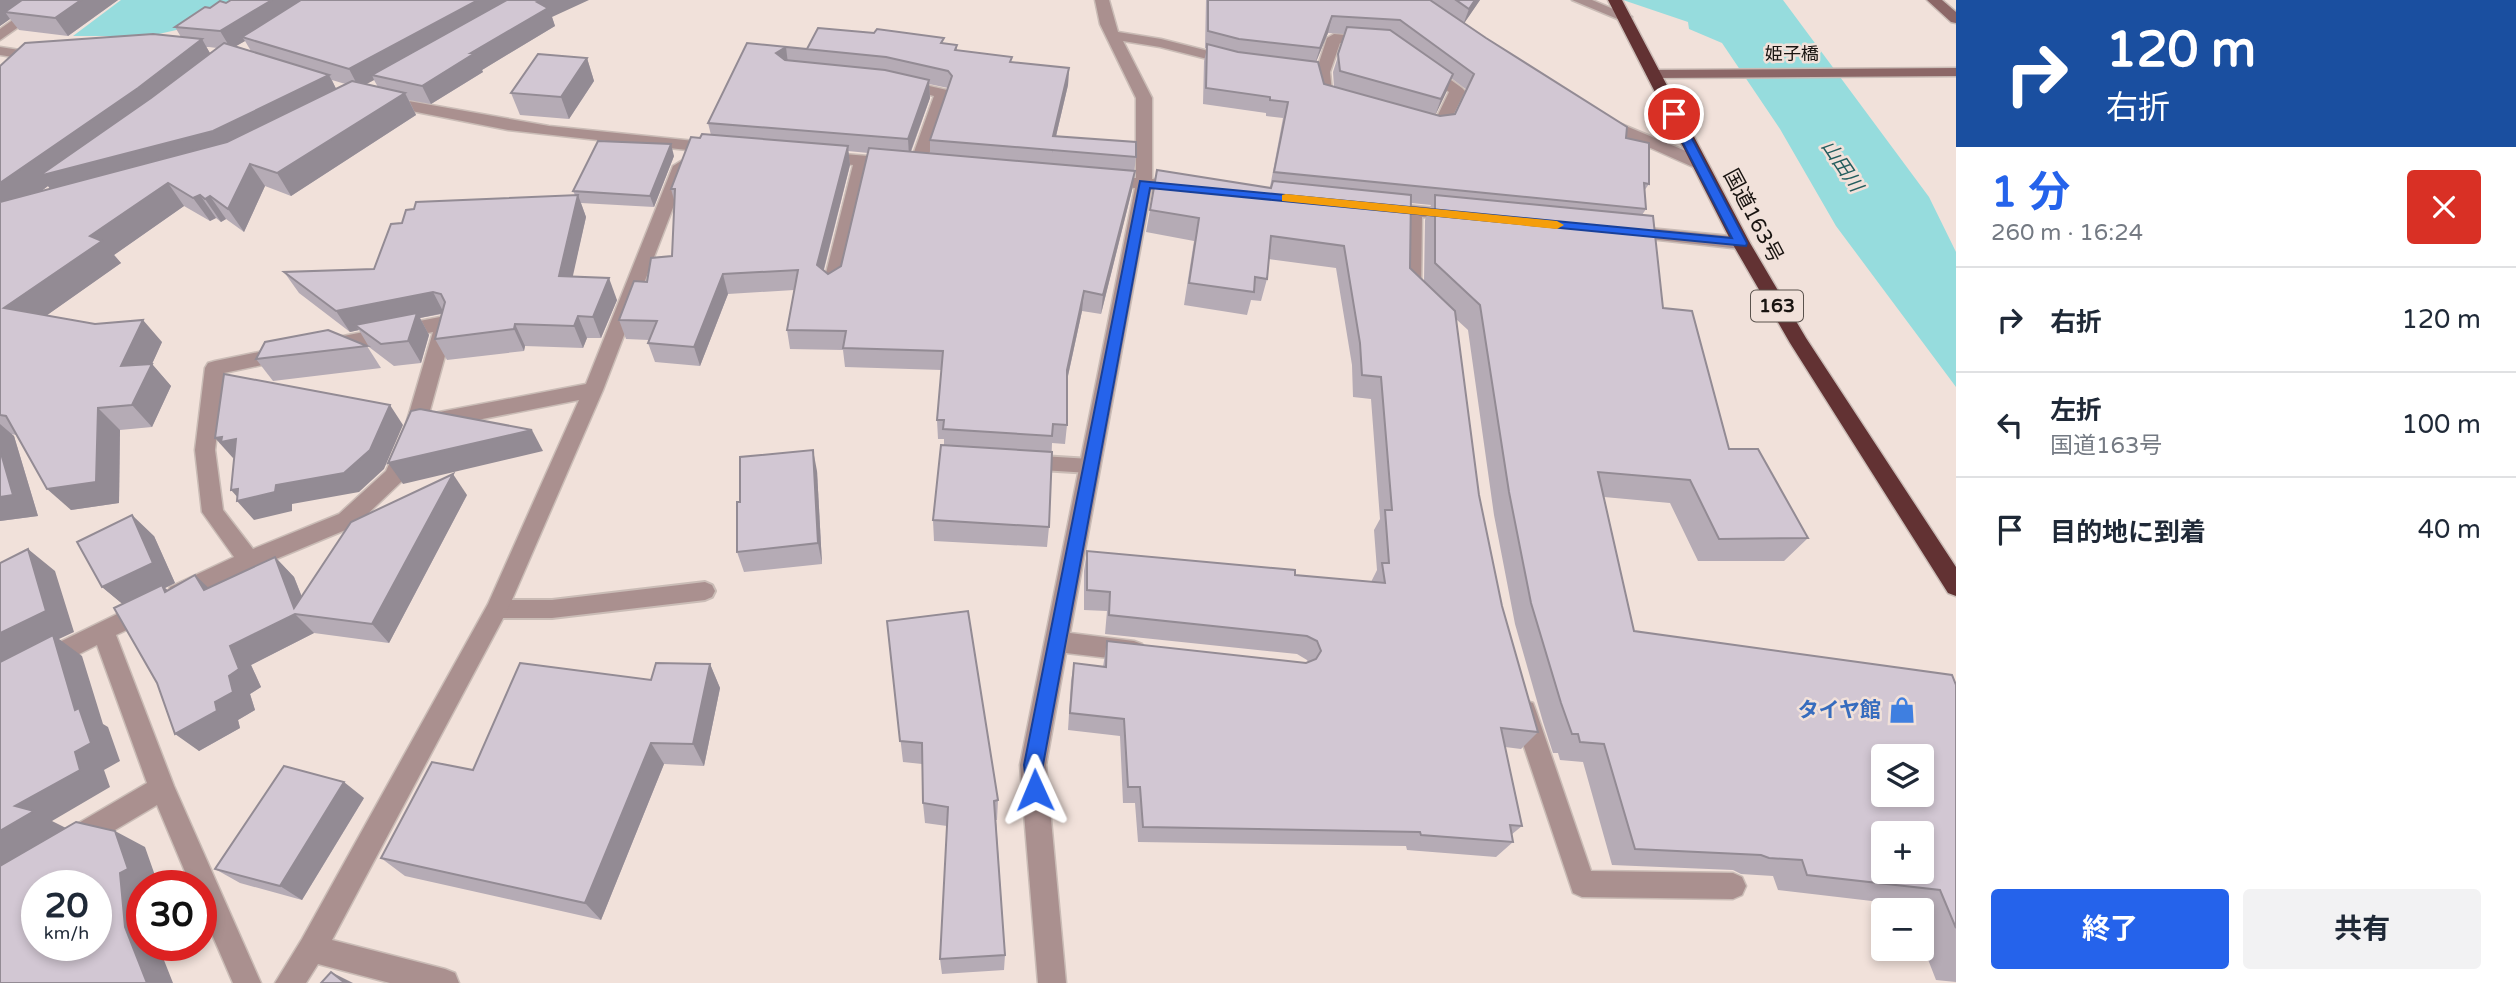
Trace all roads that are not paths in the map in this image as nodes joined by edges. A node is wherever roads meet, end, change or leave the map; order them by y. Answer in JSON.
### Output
{"nodes":[{"id":1,"x":50,"y":0,"type":"edge"},
{"id":2,"x":1102,"y":0,"type":"edge"},
{"id":3,"x":1580,"y":0,"type":"edge"},
{"id":4,"x":1934,"y":0,"type":"edge"},
{"id":5,"x":1621,"y":10,"type":"edge"},
{"id":6,"x":1956,"y":19,"type":"edge"},
{"id":7,"x":1113,"y":35,"type":"junction"},
{"id":8,"x":0,"y":36,"type":"edge"},
{"id":9,"x":0,"y":51,"type":"edge"},
{"id":10,"x":51,"y":58,"type":"edge"},
{"id":11,"x":1244,"y":64,"type":"edge"},
{"id":12,"x":1317,"y":72,"type":"joint"},
{"id":13,"x":1956,"y":72,"type":"edge"},
{"id":14,"x":1653,"y":74,"type":"junction"},
{"id":15,"x":887,"y":81,"type":"edge"},
{"id":16,"x":373,"y":99,"type":"edge"},
{"id":17,"x":1583,"y":112,"type":"edge"},
{"id":18,"x":689,"y":146,"type":"junction"},
{"id":19,"x":729,"y":149,"type":"edge"},
{"id":20,"x":809,"y":156,"type":"edge"},
{"id":21,"x":862,"y":160,"type":"junction"},
{"id":22,"x":1699,"y":163,"type":"junction"},
{"id":23,"x":1091,"y":180,"type":"edge"},
{"id":24,"x":1144,"y":184,"type":"junction"},
{"id":25,"x":1198,"y":189,"type":"edge"},
{"id":26,"x":1374,"y":207,"type":"edge"},
{"id":27,"x":1414,"y":211,"type":"junction"},
{"id":28,"x":1468,"y":216,"type":"edge"},
{"id":29,"x":1615,"y":231,"type":"edge"},
{"id":30,"x":1741,"y":243,"type":"junction"},
{"id":31,"x":832,"y":285,"type":"edge"},
{"id":32,"x":1438,"y":315,"type":"edge"},
{"id":33,"x":593,"y":390,"type":"junction"},
{"id":34,"x":416,"y":424,"type":"junction"},
{"id":35,"x":1009,"y":461,"type":"edge"},
{"id":36,"x":1090,"y":466,"type":"junction"},
{"id":37,"x":249,"y":560,"type":"junction"},
{"id":38,"x":1956,"y":586,"type":"edge"},
{"id":39,"x":705,"y":591,"type":"dead end"},
{"id":40,"x":497,"y":609,"type":"junction"},
{"id":41,"x":103,"y":630,"type":"junction"},
{"id":42,"x":1056,"y":642,"type":"junction"},
{"id":43,"x":1150,"y":653,"type":"edge"},
{"id":44,"x":0,"y":683,"type":"edge"},
{"id":45,"x":1518,"y":687,"type":"edge"},
{"id":46,"x":162,"y":788,"type":"junction"},
{"id":47,"x":58,"y":850,"type":"edge"},
{"id":48,"x":1733,"y":886,"type":"dead end"},
{"id":49,"x":312,"y":949,"type":"junction"},
{"id":50,"x":247,"y":983,"type":"edge"},
{"id":51,"x":289,"y":983,"type":"edge"},
{"id":52,"x":445,"y":983,"type":"edge"},
{"id":53,"x":1052,"y":983,"type":"edge"}],
"edges":[{"from":1,"to":8,"type":"street"},
{"from":2,"to":7,"type":"street"},
{"from":3,"to":5,"type":"street"},
{"from":4,"to":6,"type":"street"},
{"from":5,"to":14,"type":"highway","name":"国道163号","number":"163"},
{"from":7,"to":11,"type":"street"},
{"from":7,"to":24,"type":"street"},
{"from":9,"to":10,"type":"street"},
{"from":12,"to":12,"type":"street"},
{"from":13,"to":14,"type":"street","name":"姫子橋"},
{"from":14,"to":22,"type":"highway","name":"国道163号","number":"163"},
{"from":15,"to":21,"type":"street"},
{"from":16,"to":18,"type":"street"},
{"from":17,"to":22,"type":"street"},
{"from":18,"to":19,"type":"street"},
{"from":18,"to":33,"type":"street"},
{"from":20,"to":21,"type":"street"},
{"from":21,"to":31,"type":"street"},
{"from":22,"to":30,"type":"highway","name":"国道163号","number":"163"},
{"from":23,"to":24,"type":"street"},
{"from":24,"to":25,"type":"street"},
{"from":24,"to":36,"type":"street"},
{"from":26,"to":27,"type":"street"},
{"from":27,"to":28,"type":"street"},
{"from":27,"to":32,"type":"street"},
{"from":29,"to":30,"type":"street"},
{"from":30,"to":38,"type":"highway","name":"国道163号","number":"163"},
{"from":33,"to":34,"type":"street"},
{"from":33,"to":40,"type":"street"},
{"from":34,"to":37,"type":"street"},
{"from":34,"to":37,"type":"street"},
{"from":35,"to":36,"type":"lane"},
{"from":36,"to":42,"type":"street"},
{"from":37,"to":41,"type":"street"},
{"from":39,"to":40,"type":"lane"},
{"from":40,"to":49,"type":"street"},
{"from":41,"to":44,"type":"street"},
{"from":41,"to":46,"type":"street"},
{"from":42,"to":43,"type":"street"},
{"from":42,"to":53,"type":"street"},
{"from":45,"to":48,"type":"street"},
{"from":46,"to":47,"type":"street"},
{"from":46,"to":50,"type":"street"},
{"from":49,"to":51,"type":"street"},
{"from":49,"to":52,"type":"street"}]}
